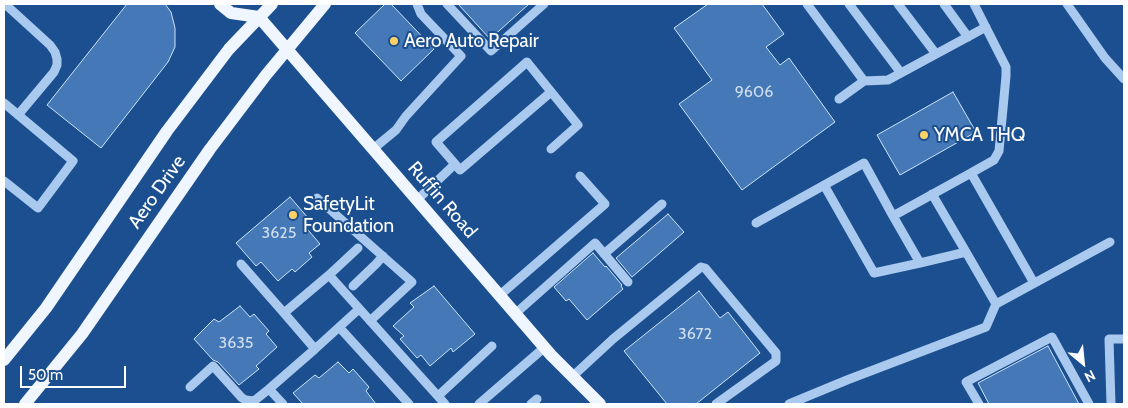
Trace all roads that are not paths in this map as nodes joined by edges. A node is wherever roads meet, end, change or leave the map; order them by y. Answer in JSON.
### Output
{"nodes":[{"id":1,"x":5,"y":4,"type":"edge"},
{"id":2,"x":220,"y":4,"type":"edge"},
{"id":3,"x":258,"y":4,"type":"edge"},
{"id":4,"x":272,"y":4,"type":"edge"},
{"id":5,"x":325,"y":4,"type":"edge"},
{"id":6,"x":417,"y":4,"type":"edge"},
{"id":7,"x":447,"y":4,"type":"edge"},
{"id":8,"x":544,"y":4,"type":"edge"},
{"id":9,"x":807,"y":4,"type":"edge"},
{"id":10,"x":849,"y":4,"type":"edge"},
{"id":11,"x":898,"y":4,"type":"edge"},
{"id":12,"x":944,"y":4,"type":"edge"},
{"id":13,"x":974,"y":4,"type":"edge"},
{"id":14,"x":1067,"y":4,"type":"edge"},
{"id":15,"x":260,"y":17,"type":"junction"},
{"id":16,"x":986,"y":27,"type":"junction"},
{"id":17,"x":968,"y":37,"type":"junction"},
{"id":18,"x":288,"y":49,"type":"junction"},
{"id":19,"x":936,"y":54,"type":"junction"},
{"id":20,"x":902,"y":73,"type":"junction"},
{"id":21,"x":1124,"y":79,"type":"edge"},
{"id":22,"x":864,"y":82,"type":"junction"},
{"id":23,"x":551,"y":92,"type":"junction"},
{"id":24,"x":839,"y":99,"type":"dead end"},
{"id":25,"x":4,"y":103,"type":"edge"},
{"id":26,"x":18,"y":115,"type":"junction"},
{"id":27,"x":373,"y":149,"type":"junction"},
{"id":28,"x":552,"y":149,"type":"dead end"},
{"id":29,"x":455,"y":164,"type":"junction"},
{"id":30,"x":971,"y":173,"type":"junction"},
{"id":31,"x":580,"y":176,"type":"dead end"},
{"id":32,"x":4,"y":180,"type":"edge"},
{"id":33,"x":824,"y":185,"type":"junction"},
{"id":34,"x":932,"y":194,"type":"junction"},
{"id":35,"x":317,"y":198,"type":"dead end"},
{"id":36,"x":417,"y":200,"type":"junction"},
{"id":37,"x":662,"y":204,"type":"dead end"},
{"id":38,"x":893,"y":216,"type":"junction"},
{"id":39,"x":756,"y":223,"type":"dead end"},
{"id":40,"x":1110,"y":242,"type":"dead end"},
{"id":41,"x":358,"y":248,"type":"dead end"},
{"id":42,"x":966,"y":252,"type":"junction"},
{"id":43,"x":604,"y":254,"type":"junction"},
{"id":44,"x":383,"y":256,"type":"junction"},
{"id":45,"x":920,"y":263,"type":"junction"},
{"id":46,"x":241,"y":264,"type":"dead end"},
{"id":47,"x":329,"y":275,"type":"junction"},
{"id":48,"x":628,"y":282,"type":"dead end"},
{"id":49,"x":1034,"y":283,"type":"junction"},
{"id":50,"x":353,"y":286,"type":"dead end"},
{"id":51,"x":500,"y":295,"type":"junction"},
{"id":52,"x":996,"y":304,"type":"junction"},
{"id":53,"x":359,"y":309,"type":"junction"},
{"id":54,"x":284,"y":313,"type":"junction"},
{"id":55,"x":516,"y":313,"type":"junction"},
{"id":56,"x":370,"y":321,"type":"junction"},
{"id":57,"x":339,"y":327,"type":"junction"},
{"id":58,"x":1124,"y":338,"type":"edge"},
{"id":59,"x":492,"y":346,"type":"dead end"},
{"id":60,"x":545,"y":347,"type":"junction"},
{"id":61,"x":315,"y":348,"type":"junction"},
{"id":62,"x":4,"y":360,"type":"edge"},
{"id":63,"x":572,"y":376,"type":"junction"},
{"id":64,"x":190,"y":387,"type":"dead end"},
{"id":65,"x":269,"y":389,"type":"junction"},
{"id":66,"x":438,"y":396,"type":"junction"},
{"id":67,"x":27,"y":403,"type":"edge"},
{"id":68,"x":282,"y":404,"type":"edge"},
{"id":69,"x":409,"y":404,"type":"edge"},
{"id":70,"x":445,"y":404,"type":"edge"},
{"id":71,"x":479,"y":404,"type":"edge"},
{"id":72,"x":600,"y":404,"type":"edge"},
{"id":73,"x":716,"y":404,"type":"edge"},
{"id":74,"x":789,"y":404,"type":"edge"},
{"id":75,"x":979,"y":404,"type":"edge"},
{"id":76,"x":1090,"y":404,"type":"edge"},
{"id":77,"x":1111,"y":404,"type":"edge"}],
"edges":[{"from":1,"to":26,"type":"lane"},
{"from":2,"to":15,"type":"main road"},
{"from":3,"to":15,"type":"main road"},
{"from":4,"to":15,"type":"main road","name":"Aero Drive"},
{"from":5,"to":18,"type":"main road","name":"Aero Drive"},
{"from":6,"to":27,"type":"lane"},
{"from":7,"to":8,"type":"lane"},
{"from":9,"to":22,"type":"lane"},
{"from":10,"to":20,"type":"lane"},
{"from":11,"to":19,"type":"lane"},
{"from":12,"to":17,"type":"lane"},
{"from":13,"to":16,"type":"lane"},
{"from":14,"to":21,"type":"lane"},
{"from":15,"to":18,"type":"main road","name":"Ruffin Road"},
{"from":15,"to":62,"type":"main road","name":"Aero Drive"},
{"from":16,"to":17,"type":"lane"},
{"from":16,"to":30,"type":"lane"},
{"from":17,"to":19,"type":"lane"},
{"from":18,"to":27,"type":"main road","name":"Ruffin Road"},
{"from":18,"to":67,"type":"main road","name":"Aero Drive"},
{"from":19,"to":20,"type":"lane"},
{"from":20,"to":22,"type":"lane"},
{"from":22,"to":24,"type":"lane"},
{"from":23,"to":28,"type":"lane"},
{"from":23,"to":29,"type":"lane"},
{"from":23,"to":29,"type":"lane"},
{"from":25,"to":26,"type":"lane"},
{"from":26,"to":32,"type":"lane"},
{"from":27,"to":36,"type":"main road","name":"Ruffin Road"},
{"from":29,"to":36,"type":"lane"},
{"from":30,"to":34,"type":"lane"},
{"from":30,"to":49,"type":"lane"},
{"from":31,"to":51,"type":"lane"},
{"from":33,"to":38,"type":"lane"},
{"from":33,"to":39,"type":"lane"},
{"from":33,"to":45,"type":"lane"},
{"from":34,"to":38,"type":"lane"},
{"from":34,"to":42,"type":"lane"},
{"from":35,"to":44,"type":"lane"},
{"from":36,"to":51,"type":"main road","name":"Ruffin Road"},
{"from":37,"to":43,"type":"lane"},
{"from":38,"to":45,"type":"lane"},
{"from":40,"to":49,"type":"lane"},
{"from":41,"to":47,"type":"lane"},
{"from":42,"to":45,"type":"lane"},
{"from":42,"to":52,"type":"lane"},
{"from":43,"to":48,"type":"lane"},
{"from":43,"to":55,"type":"lane"},
{"from":44,"to":50,"type":"lane"},
{"from":44,"to":56,"type":"lane"},
{"from":46,"to":54,"type":"lane"},
{"from":47,"to":53,"type":"lane"},
{"from":47,"to":54,"type":"lane"},
{"from":49,"to":52,"type":"lane"},
{"from":51,"to":55,"type":"main road","name":"Ruffin Road"},
{"from":52,"to":74,"type":"lane"},
{"from":53,"to":56,"type":"lane"},
{"from":53,"to":57,"type":"lane"},
{"from":54,"to":61,"type":"lane"},
{"from":55,"to":60,"type":"main road","name":"Ruffin Road"},
{"from":56,"to":66,"type":"lane"},
{"from":57,"to":61,"type":"lane"},
{"from":57,"to":69,"type":"lane"},
{"from":58,"to":77,"type":"lane"},
{"from":59,"to":66,"type":"lane"},
{"from":60,"to":63,"type":"main road","name":"Ruffin Road"},
{"from":60,"to":71,"type":"lane"},
{"from":61,"to":65,"type":"lane"},
{"from":63,"to":72,"type":"main road","name":"Ruffin Road"},
{"from":63,"to":73,"type":"lane"},
{"from":64,"to":65,"type":"lane"},
{"from":65,"to":68,"type":"lane"},
{"from":66,"to":70,"type":"lane"},
{"from":75,"to":76,"type":"lane"}]}
